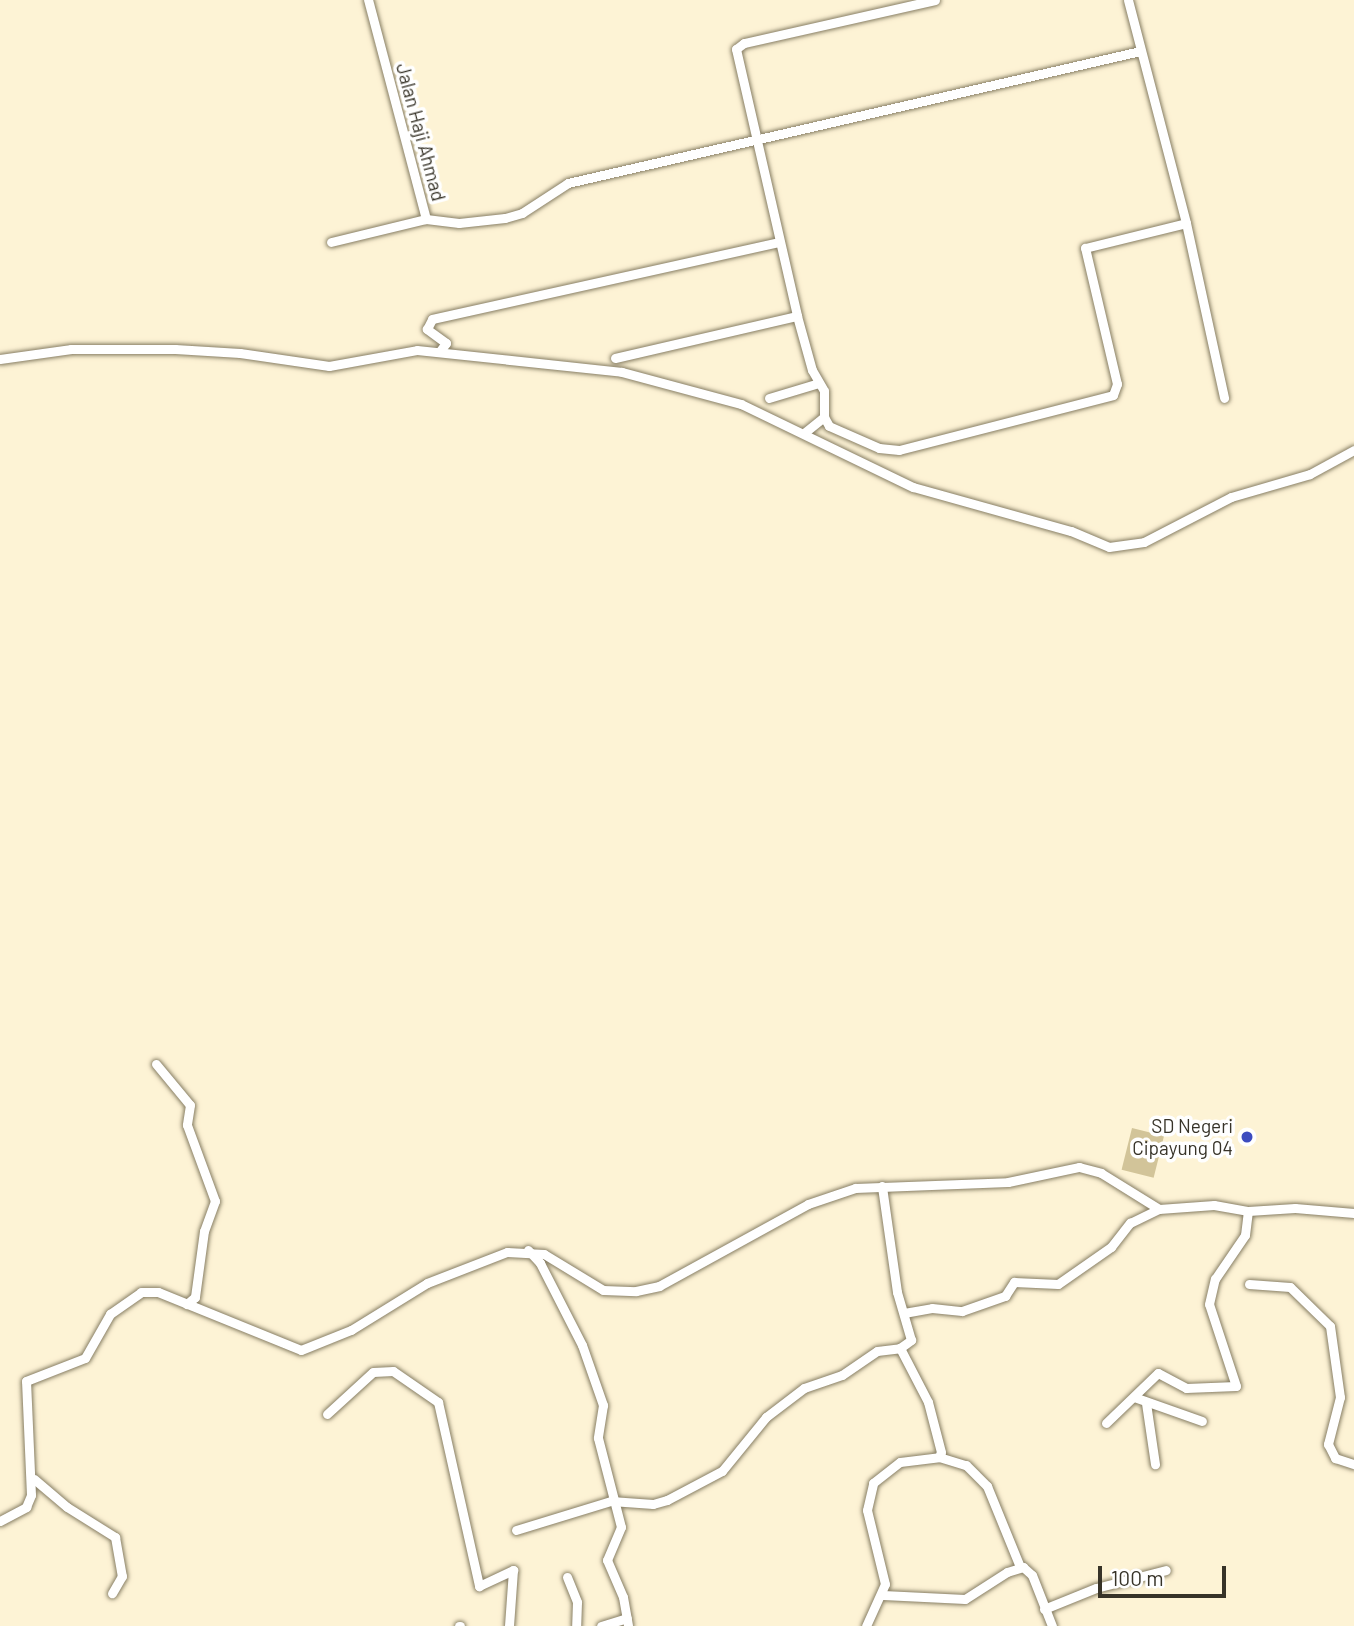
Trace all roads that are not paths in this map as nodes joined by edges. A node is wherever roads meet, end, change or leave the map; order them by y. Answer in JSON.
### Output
{"nodes":[{"id":1,"x":368,"y":0,"type":"edge"},
{"id":2,"x":935,"y":0,"type":"edge"},
{"id":3,"x":1128,"y":0,"type":"edge"},
{"id":4,"x":1140,"y":51,"type":"junction"},
{"id":5,"x":757,"y":141,"type":"junction"},
{"id":6,"x":426,"y":219,"type":"junction"},
{"id":7,"x":1186,"y":223,"type":"junction"},
{"id":8,"x":331,"y":242,"type":"dead end"},
{"id":9,"x":780,"y":242,"type":"junction"},
{"id":10,"x":797,"y":316,"type":"junction"},
{"id":11,"x":440,"y":351,"type":"junction"},
{"id":12,"x":615,"y":358,"type":"dead end"},
{"id":13,"x":0,"y":359,"type":"edge"},
{"id":14,"x":819,"y":383,"type":"junction"},
{"id":15,"x":769,"y":398,"type":"dead end"},
{"id":16,"x":1224,"y":398,"type":"dead end"},
{"id":17,"x":824,"y":417,"type":"junction"},
{"id":18,"x":804,"y":433,"type":"junction"},
{"id":19,"x":1354,"y":450,"type":"edge"},
{"id":20,"x":156,"y":1064,"type":"dead end"},
{"id":21,"x":882,"y":1186,"type":"junction"},
{"id":22,"x":1159,"y":1209,"type":"junction"},
{"id":23,"x":1248,"y":1211,"type":"junction"},
{"id":24,"x":1354,"y":1213,"type":"edge"},
{"id":25,"x":528,"y":1250,"type":"junction"},
{"id":26,"x":1250,"y":1284,"type":"dead end"},
{"id":27,"x":187,"y":1304,"type":"junction"},
{"id":28,"x":904,"y":1313,"type":"junction"},
{"id":29,"x":900,"y":1348,"type":"junction"},
{"id":30,"x":1134,"y":1396,"type":"junction"},
{"id":31,"x":1146,"y":1403,"type":"junction"},
{"id":32,"x":327,"y":1414,"type":"dead end"},
{"id":33,"x":1202,"y":1421,"type":"dead end"},
{"id":34,"x":1106,"y":1423,"type":"dead end"},
{"id":35,"x":939,"y":1457,"type":"junction"},
{"id":36,"x":1155,"y":1464,"type":"dead end"},
{"id":37,"x":1354,"y":1464,"type":"edge"},
{"id":38,"x":34,"y":1479,"type":"junction"},
{"id":39,"x":611,"y":1501,"type":"junction"},
{"id":40,"x":0,"y":1521,"type":"edge"},
{"id":41,"x":516,"y":1530,"type":"dead end"},
{"id":42,"x":1020,"y":1567,"type":"junction"},
{"id":43,"x":1166,"y":1570,"type":"dead end"},
{"id":44,"x":567,"y":1577,"type":"dead end"},
{"id":45,"x":112,"y":1593,"type":"dead end"},
{"id":46,"x":883,"y":1595,"type":"junction"},
{"id":47,"x":1045,"y":1618,"type":"edge"},
{"id":48,"x":627,"y":1622,"type":"edge"},
{"id":49,"x":509,"y":1626,"type":"edge"},
{"id":50,"x":576,"y":1626,"type":"edge"},
{"id":51,"x":601,"y":1626,"type":"edge"},
{"id":52,"x":866,"y":1626,"type":"edge"},
{"id":53,"x":1052,"y":1626,"type":"edge"}],
"edges":[{"from":1,"to":6,"type":"street","name":"Jalan Haji Ahmad"},
{"from":2,"to":5,"type":"street"},
{"from":3,"to":4,"type":"street"},
{"from":4,"to":5,"type":"street"},
{"from":4,"to":7,"type":"street"},
{"from":5,"to":6,"type":"street"},
{"from":5,"to":9,"type":"street"},
{"from":6,"to":8,"type":"street","name":"Jalan Haji Ahmad"},
{"from":7,"to":16,"type":"street"},
{"from":7,"to":17,"type":"street"},
{"from":9,"to":10,"type":"street"},
{"from":9,"to":11,"type":"street"},
{"from":10,"to":12,"type":"street"},
{"from":10,"to":14,"type":"street"},
{"from":11,"to":13,"type":"street"},
{"from":11,"to":18,"type":"street"},
{"from":14,"to":15,"type":"street"},
{"from":14,"to":17,"type":"street"},
{"from":17,"to":18,"type":"street"},
{"from":18,"to":19,"type":"street"},
{"from":20,"to":27,"type":"street"},
{"from":21,"to":22,"type":"street"},
{"from":21,"to":25,"type":"street"},
{"from":21,"to":28,"type":"street"},
{"from":22,"to":23,"type":"street"},
{"from":22,"to":28,"type":"street"},
{"from":23,"to":24,"type":"street"},
{"from":23,"to":30,"type":"street"},
{"from":25,"to":27,"type":"street"},
{"from":25,"to":39,"type":"street"},
{"from":26,"to":37,"type":"street"},
{"from":27,"to":38,"type":"street"},
{"from":28,"to":29,"type":"street"},
{"from":29,"to":35,"type":"street"},
{"from":29,"to":39,"type":"street"},
{"from":30,"to":31,"type":"street"},
{"from":30,"to":34,"type":"street"},
{"from":31,"to":33,"type":"street"},
{"from":31,"to":36,"type":"street"},
{"from":32,"to":49,"type":"street"},
{"from":35,"to":42,"type":"street"},
{"from":35,"to":46,"type":"street"},
{"from":38,"to":40,"type":"street"},
{"from":38,"to":45,"type":"street"},
{"from":39,"to":41,"type":"street"},
{"from":39,"to":48,"type":"street"},
{"from":42,"to":46,"type":"street"},
{"from":42,"to":47,"type":"street"},
{"from":43,"to":47,"type":"street"},
{"from":44,"to":50,"type":"street"},
{"from":46,"to":52,"type":"street"},
{"from":47,"to":53,"type":"street"},
{"from":48,"to":51,"type":"street"}]}
